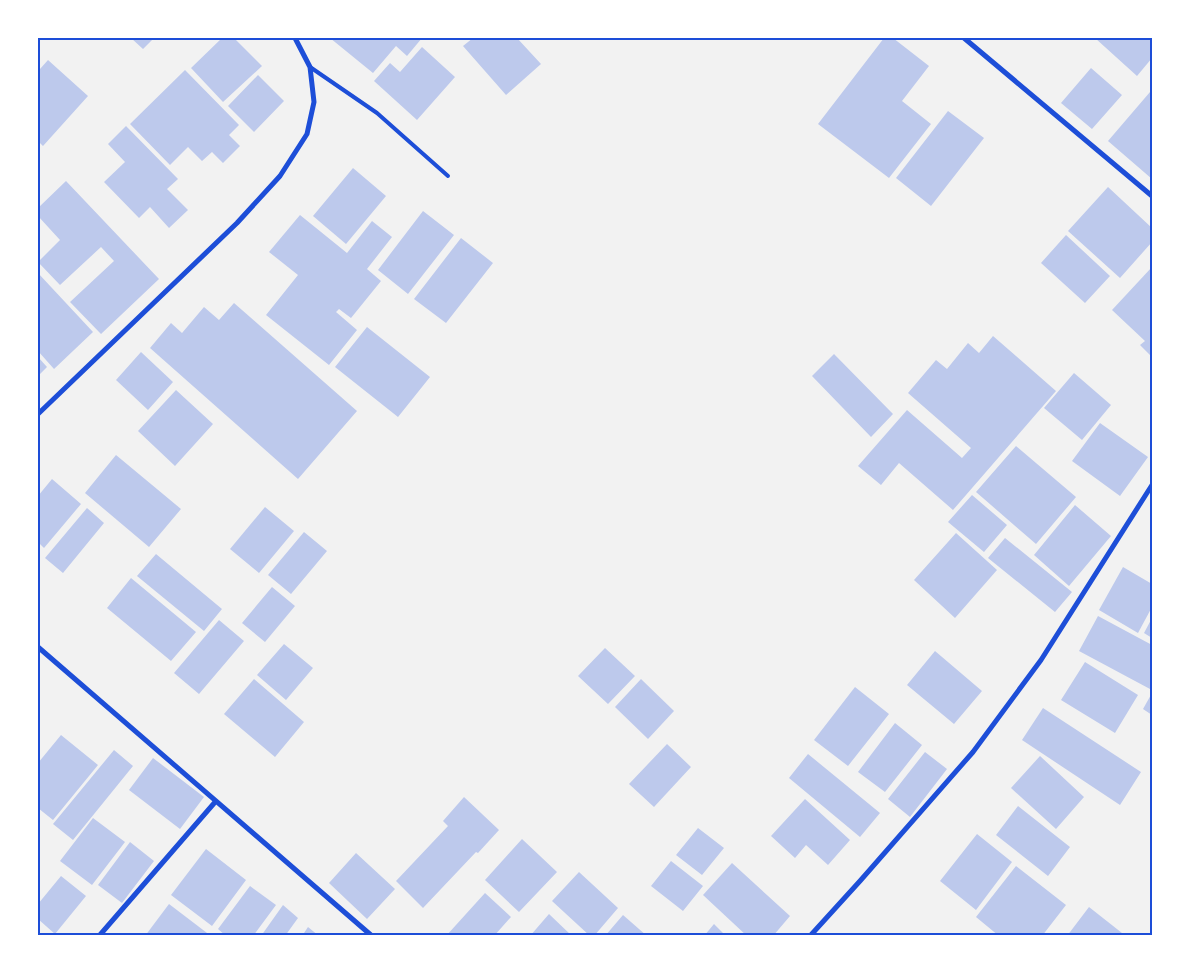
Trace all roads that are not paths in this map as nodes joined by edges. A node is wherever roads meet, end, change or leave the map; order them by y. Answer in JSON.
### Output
{"nodes":[{"id":1,"x":295,"y":38,"type":"edge"},
{"id":2,"x":964,"y":38,"type":"edge"},
{"id":3,"x":310,"y":68,"type":"junction"},
{"id":4,"x":448,"y":176,"type":"dead end"},
{"id":5,"x":1152,"y":196,"type":"edge"},
{"id":6,"x":38,"y":414,"type":"edge"},
{"id":7,"x":1152,"y":485,"type":"edge"},
{"id":8,"x":38,"y":647,"type":"edge"},
{"id":9,"x":216,"y":801,"type":"junction"},
{"id":10,"x":99,"y":936,"type":"edge"},
{"id":11,"x":372,"y":936,"type":"edge"},
{"id":12,"x":810,"y":936,"type":"edge"}],
"edges":[{"from":1,"to":3,"type":"street"},
{"from":2,"to":5,"type":"street"},
{"from":3,"to":4,"type":"lane"},
{"from":3,"to":6,"type":"street"},
{"from":7,"to":12,"type":"street"},
{"from":8,"to":9,"type":"street"},
{"from":9,"to":10,"type":"street"},
{"from":9,"to":11,"type":"street"}]}
